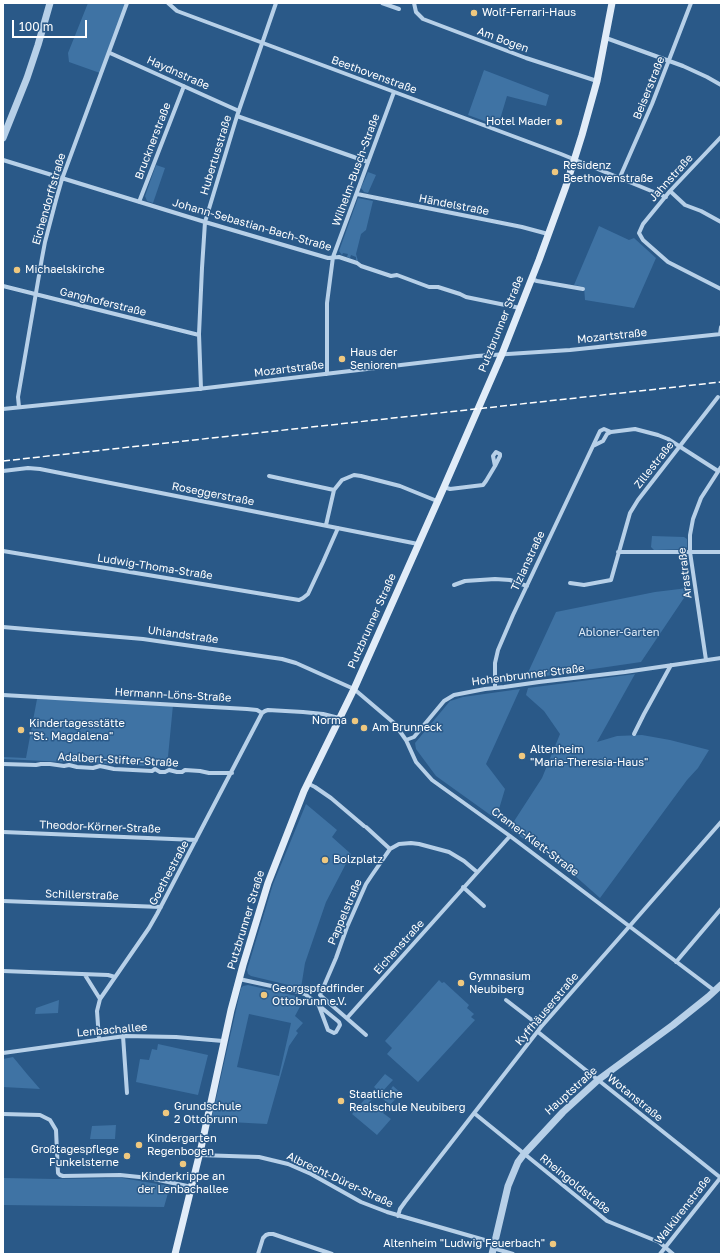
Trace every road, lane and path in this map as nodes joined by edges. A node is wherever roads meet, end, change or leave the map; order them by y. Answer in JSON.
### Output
{"nodes":[{"id":1,"x":48,"y":3,"type":"edge"},
{"id":2,"x":127,"y":3,"type":"edge"},
{"id":3,"x":168,"y":3,"type":"edge"},
{"id":4,"x":276,"y":3,"type":"edge"},
{"id":5,"x":382,"y":3,"type":"edge"},
{"id":6,"x":414,"y":3,"type":"edge"},
{"id":7,"x":612,"y":3,"type":"edge"},
{"id":8,"x":691,"y":3,"type":"edge"},
{"id":9,"x":399,"y":9,"type":"dead end"},
{"id":10,"x":606,"y":38,"type":"junction"},
{"id":11,"x":262,"y":43,"type":"junction"},
{"id":12,"x":110,"y":53,"type":"junction"},
{"id":13,"x":670,"y":60,"type":"junction"},
{"id":14,"x":597,"y":81,"type":"junction"},
{"id":15,"x":721,"y":85,"type":"edge"},
{"id":16,"x":184,"y":86,"type":"junction"},
{"id":17,"x":394,"y":92,"type":"junction"},
{"id":18,"x":239,"y":110,"type":"junction"},
{"id":19,"x":237,"y":116,"type":"junction"},
{"id":20,"x":721,"y":137,"type":"edge"},
{"id":21,"x":3,"y":138,"type":"edge"},
{"id":22,"x":3,"y":160,"type":"edge"},
{"id":23,"x":575,"y":160,"type":"junction"},
{"id":24,"x":368,"y":162,"type":"junction"},
{"id":25,"x":620,"y":177,"type":"junction"},
{"id":26,"x":62,"y":179,"type":"junction"},
{"id":27,"x":670,"y":191,"type":"junction"},
{"id":28,"x":356,"y":194,"type":"junction"},
{"id":29,"x":666,"y":197,"type":"junction"},
{"id":30,"x":139,"y":202,"type":"junction"},
{"id":31,"x":205,"y":222,"type":"junction"},
{"id":32,"x":721,"y":222,"type":"edge"},
{"id":33,"x":548,"y":234,"type":"junction"},
{"id":34,"x":333,"y":257,"type":"junction"},
{"id":35,"x":531,"y":279,"type":"junction"},
{"id":36,"x":3,"y":286,"type":"edge"},
{"id":37,"x":582,"y":289,"type":"dead end"},
{"id":38,"x":721,"y":289,"type":"edge"},
{"id":39,"x":36,"y":295,"type":"junction"},
{"id":40,"x":520,"y":308,"type":"junction"},
{"id":41,"x":721,"y":327,"type":"edge"},
{"id":42,"x":721,"y":334,"type":"edge"},
{"id":43,"x":200,"y":335,"type":"junction"},
{"id":44,"x":502,"y":354,"type":"junction"},
{"id":45,"x":327,"y":374,"type":"junction"},
{"id":46,"x":201,"y":389,"type":"junction"},
{"id":47,"x":718,"y":397,"type":"dead end"},
{"id":48,"x":19,"y":407,"type":"junction"},
{"id":49,"x":3,"y":409,"type":"edge"},
{"id":50,"x":611,"y":432,"type":"junction"},
{"id":51,"x":593,"y":446,"type":"junction"},
{"id":52,"x":680,"y":446,"type":"junction"},
{"id":53,"x":495,"y":466,"type":"dead end"},
{"id":54,"x":720,"y":469,"type":"edge"},
{"id":55,"x":3,"y":471,"type":"edge"},
{"id":56,"x":269,"y":476,"type":"dead end"},
{"id":57,"x":444,"y":487,"type":"junction"},
{"id":58,"x":334,"y":490,"type":"junction"},
{"id":59,"x":437,"y":501,"type":"junction"},
{"id":60,"x":326,"y":525,"type":"junction"},
{"id":61,"x":338,"y":528,"type":"junction"},
{"id":62,"x":418,"y":544,"type":"junction"},
{"id":63,"x":3,"y":551,"type":"edge"},
{"id":64,"x":618,"y":552,"type":"junction"},
{"id":65,"x":690,"y":552,"type":"junction"},
{"id":66,"x":721,"y":552,"type":"edge"},
{"id":67,"x":570,"y":583,"type":"dead end"},
{"id":68,"x":454,"y":584,"type":"dead end"},
{"id":69,"x":526,"y":586,"type":"junction"},
{"id":70,"x":3,"y":627,"type":"edge"},
{"id":71,"x":721,"y":658,"type":"edge"},
{"id":72,"x":706,"y":660,"type":"junction"},
{"id":73,"x":671,"y":665,"type":"junction"},
{"id":74,"x":495,"y":688,"type":"junction"},
{"id":75,"x":354,"y":689,"type":"junction"},
{"id":76,"x":3,"y":695,"type":"edge"},
{"id":77,"x":262,"y":714,"type":"junction"},
{"id":78,"x":339,"y":718,"type":"junction"},
{"id":79,"x":634,"y":734,"type":"dead end"},
{"id":80,"x":406,"y":740,"type":"junction"},
{"id":81,"x":3,"y":764,"type":"edge"},
{"id":82,"x":232,"y":773,"type":"junction"},
{"id":83,"x":307,"y":783,"type":"junction"},
{"id":84,"x":721,"y":822,"type":"edge"},
{"id":85,"x":3,"y":832,"type":"edge"},
{"id":86,"x":510,"y":836,"type":"junction"},
{"id":87,"x":196,"y":840,"type":"junction"},
{"id":88,"x":390,"y":849,"type":"junction"},
{"id":89,"x":477,"y":872,"type":"junction"},
{"id":90,"x":464,"y":887,"type":"junction"},
{"id":91,"x":3,"y":901,"type":"edge"},
{"id":92,"x":484,"y":906,"type":"dead end"},
{"id":93,"x":161,"y":907,"type":"junction"},
{"id":94,"x":721,"y":909,"type":"edge"},
{"id":95,"x":630,"y":927,"type":"junction"},
{"id":96,"x":676,"y":962,"type":"junction"},
{"id":97,"x":3,"y":971,"type":"edge"},
{"id":98,"x":85,"y":975,"type":"junction"},
{"id":99,"x":115,"y":977,"type":"junction"},
{"id":100,"x":239,"y":979,"type":"junction"},
{"id":101,"x":721,"y":985,"type":"edge"},
{"id":102,"x":715,"y":991,"type":"junction"},
{"id":103,"x":721,"y":996,"type":"edge"},
{"id":104,"x":100,"y":999,"type":"junction"},
{"id":105,"x":506,"y":1000,"type":"dead end"},
{"id":106,"x":319,"y":1006,"type":"junction"},
{"id":107,"x":348,"y":1018,"type":"junction"},
{"id":108,"x":541,"y":1027,"type":"junction"},
{"id":109,"x":538,"y":1032,"type":"junction"},
{"id":110,"x":366,"y":1035,"type":"dead end"},
{"id":111,"x":123,"y":1036,"type":"junction"},
{"id":112,"x":99,"y":1039,"type":"junction"},
{"id":113,"x":223,"y":1041,"type":"junction"},
{"id":114,"x":3,"y":1052,"type":"edge"},
{"id":115,"x":598,"y":1080,"type":"junction"},
{"id":116,"x":127,"y":1092,"type":"dead end"},
{"id":117,"x":474,"y":1112,"type":"junction"},
{"id":118,"x":3,"y":1114,"type":"edge"},
{"id":119,"x":524,"y":1154,"type":"junction"},
{"id":120,"x":199,"y":1155,"type":"junction"},
{"id":121,"x":721,"y":1177,"type":"edge"},
{"id":122,"x":192,"y":1187,"type":"junction"},
{"id":123,"x":398,"y":1216,"type":"junction"},
{"id":124,"x":665,"y":1247,"type":"junction"},
{"id":125,"x":493,"y":1248,"type":"edge"},
{"id":126,"x":175,"y":1254,"type":"edge"},
{"id":127,"x":258,"y":1254,"type":"edge"},
{"id":128,"x":332,"y":1254,"type":"edge"},
{"id":129,"x":512,"y":1254,"type":"edge"},
{"id":130,"x":660,"y":1254,"type":"edge"},
{"id":131,"x":673,"y":1254,"type":"edge"}],
"edges":[{"from":1,"to":21,"type":"street"},
{"from":2,"to":12,"type":"street","name":"Eichendorffstraße"},
{"from":3,"to":11,"type":"street","name":"Beethovenstraße"},
{"from":4,"to":11,"type":"street","name":"Hubertusstraße"},
{"from":5,"to":9,"type":"street"},
{"from":6,"to":14,"type":"street","name":"Am Bogen"},
{"from":7,"to":10,"type":"main road","name":"Putzbrunner Straße"},
{"from":8,"to":13,"type":"street","name":"Beiserstraße"},
{"from":10,"to":13,"type":"street"},
{"from":10,"to":14,"type":"main road","name":"Putzbrunner Straße"},
{"from":11,"to":17,"type":"street","name":"Beethovenstraße"},
{"from":11,"to":18,"type":"street","name":"Hubertusstraße"},
{"from":12,"to":16,"type":"street","name":"Haydnstraße"},
{"from":12,"to":26,"type":"street","name":"Eichendorffstraße"},
{"from":13,"to":15,"type":"street"},
{"from":13,"to":25,"type":"street","name":"Beiserstraße"},
{"from":14,"to":23,"type":"main road","name":"Putzbrunner Straße"},
{"from":16,"to":18,"type":"street","name":"Haydnstraße"},
{"from":16,"to":30,"type":"street","name":"Brucknerstraße"},
{"from":17,"to":23,"type":"street","name":"Beethovenstraße"},
{"from":17,"to":24,"type":"street","name":"Wilhelm-Busch-Straße"},
{"from":18,"to":19,"type":"street","name":"Hubertusstraße"},
{"from":19,"to":24,"type":"street"},
{"from":19,"to":31,"type":"street","name":"Hubertusstraße"},
{"from":20,"to":27,"type":"street","name":"Jahnstraße"},
{"from":22,"to":26,"type":"street","name":"Johann-Sebastian-Bach-Straße"},
{"from":23,"to":25,"type":"street","name":"Beethovenstraße"},
{"from":23,"to":33,"type":"main road","name":"Putzbrunner Straße"},
{"from":24,"to":28,"type":"street","name":"Wilhelm-Busch-Straße"},
{"from":25,"to":29,"type":"street","name":"Beethovenstraße"},
{"from":26,"to":30,"type":"street","name":"Johann-Sebastian-Bach-Straße"},
{"from":26,"to":39,"type":"street","name":"Eichendorffstraße"},
{"from":27,"to":29,"type":"street","name":"Jahnstraße"},
{"from":27,"to":32,"type":"street"},
{"from":28,"to":33,"type":"street","name":"Händelstraße"},
{"from":28,"to":34,"type":"street","name":"Wilhelm-Busch-Straße"},
{"from":29,"to":38,"type":"street","name":"Jahnstraße"},
{"from":30,"to":31,"type":"street","name":"Johann-Sebastian-Bach-Straße"},
{"from":31,"to":34,"type":"street","name":"Johann-Sebastian-Bach-Straße"},
{"from":31,"to":43,"type":"street","name":"Hubertusstraße"},
{"from":33,"to":35,"type":"main road","name":"Putzbrunner Straße"},
{"from":34,"to":40,"type":"street","name":"Johann-Sebastian-Bach-Straße"},
{"from":34,"to":45,"type":"street","name":"Wilhelm-Busch-Straße"},
{"from":35,"to":37,"type":"street"},
{"from":35,"to":40,"type":"main road","name":"Putzbrunner Straße"},
{"from":36,"to":39,"type":"street","name":"Ganghoferstraße"},
{"from":39,"to":43,"type":"street","name":"Ganghoferstraße"},
{"from":39,"to":48,"type":"street","name":"Eichendorffstraße"},
{"from":40,"to":44,"type":"main road","name":"Putzbrunner Straße"},
{"from":41,"to":42,"type":"street"},
{"from":42,"to":44,"type":"street","name":"Mozartstraße"},
{"from":43,"to":46,"type":"street","name":"Hubertusstraße"},
{"from":44,"to":45,"type":"street","name":"Mozartstraße"},
{"from":44,"to":57,"type":"main road","name":"Putzbrunner Straße"},
{"from":45,"to":46,"type":"street","name":"Mozartstraße"},
{"from":46,"to":48,"type":"street","name":"Mozartstraße"},
{"from":47,"to":52,"type":"street","name":"Zillestraße"},
{"from":48,"to":49,"type":"street","name":"Mozartstraße"},
{"from":50,"to":51,"type":"street","name":"Tizianstraße"},
{"from":50,"to":51,"type":"street","name":"Tizianstraße"},
{"from":50,"to":52,"type":"street","name":"Tizianstraße"},
{"from":51,"to":69,"type":"street","name":"Tizianstraße"},
{"from":52,"to":54,"type":"street","name":"Tizianstraße"},
{"from":52,"to":64,"type":"street","name":"Zillestraße"},
{"from":53,"to":57,"type":"street"},
{"from":54,"to":65,"type":"street","name":"Arastraße"},
{"from":55,"to":60,"type":"street","name":"Roseggerstraße"},
{"from":56,"to":58,"type":"street"},
{"from":57,"to":59,"type":"main road","name":"Putzbrunner Straße"},
{"from":58,"to":59,"type":"street"},
{"from":58,"to":60,"type":"street"},
{"from":59,"to":62,"type":"main road","name":"Putzbrunner Straße"},
{"from":60,"to":61,"type":"street","name":"Roseggerstraße"},
{"from":61,"to":62,"type":"street","name":"Roseggerstraße"},
{"from":61,"to":63,"type":"street","name":"Ludwig-Thoma-Straße"},
{"from":62,"to":75,"type":"main road","name":"Putzbrunner Straße"},
{"from":64,"to":65,"type":"street"},
{"from":64,"to":67,"type":"street","name":"Zillestraße"},
{"from":65,"to":66,"type":"street"},
{"from":65,"to":72,"type":"street","name":"Arastraße"},
{"from":68,"to":69,"type":"street"},
{"from":69,"to":74,"type":"street","name":"Tizianstraße"},
{"from":70,"to":75,"type":"street","name":"Uhlandstraße"},
{"from":71,"to":72,"type":"street","name":"Hohenbrunner Straße"},
{"from":72,"to":73,"type":"street","name":"Hohenbrunner Straße"},
{"from":73,"to":74,"type":"street","name":"Hohenbrunner Straße"},
{"from":73,"to":79,"type":"street"},
{"from":74,"to":80,"type":"street","name":"Hohenbrunner Straße"},
{"from":75,"to":78,"type":"main road","name":"Putzbrunner Straße"},
{"from":75,"to":80,"type":"street","name":"Cramer-Klett-Straße"},
{"from":76,"to":77,"type":"street","name":"Hermann-Löns-Straße"},
{"from":77,"to":78,"type":"street","name":"Hermann-Löns-Straße"},
{"from":77,"to":82,"type":"street","name":"Goethestraße"},
{"from":78,"to":83,"type":"main road","name":"Putzbrunner Straße"},
{"from":80,"to":86,"type":"street","name":"Cramer-Klett-Straße"},
{"from":81,"to":82,"type":"street","name":"Adalbert-Stifter-Straße"},
{"from":82,"to":87,"type":"street","name":"Goethestraße"},
{"from":83,"to":88,"type":"street"},
{"from":83,"to":100,"type":"main road","name":"Putzbrunner Straße"},
{"from":84,"to":95,"type":"street","name":"Kyffhäuserstraße"},
{"from":85,"to":87,"type":"street","name":"Theodor-Körner-Straße"},
{"from":86,"to":89,"type":"street","name":"Eichenstraße"},
{"from":86,"to":95,"type":"street","name":"Cramer-Klett-Straße"},
{"from":87,"to":93,"type":"street","name":"Goethestraße"},
{"from":88,"to":89,"type":"street"},
{"from":88,"to":107,"type":"street","name":"Pappelstraße"},
{"from":89,"to":90,"type":"street","name":"Eichenstraße"},
{"from":90,"to":92,"type":"street"},
{"from":90,"to":107,"type":"street","name":"Eichenstraße"},
{"from":91,"to":93,"type":"street","name":"Schillerstraße"},
{"from":93,"to":99,"type":"street","name":"Goethestraße"},
{"from":94,"to":96,"type":"street"},
{"from":95,"to":96,"type":"street","name":"Cramer-Klett-Straße"},
{"from":95,"to":108,"type":"street","name":"Kyffhäuserstraße"},
{"from":96,"to":102,"type":"street","name":"Cramer-Klett-Straße"},
{"from":97,"to":98,"type":"street"},
{"from":98,"to":99,"type":"street"},
{"from":98,"to":104,"type":"street"},
{"from":99,"to":104,"type":"street","name":"Goethestraße"},
{"from":100,"to":106,"type":"street"},
{"from":100,"to":113,"type":"main road","name":"Putzbrunner Straße"},
{"from":101,"to":102,"type":"street","name":"Hauptstraße"},
{"from":102,"to":103,"type":"street","name":"Cramer-Klett-Straße"},
{"from":102,"to":115,"type":"street","name":"Hauptstraße"},
{"from":104,"to":112,"type":"street","name":"Goethestraße"},
{"from":105,"to":108,"type":"street"},
{"from":106,"to":106,"type":"street"},
{"from":107,"to":110,"type":"street","name":"Pappelstraße"},
{"from":108,"to":109,"type":"street","name":"Kyffhäuserstraße"},
{"from":109,"to":115,"type":"street","name":"Wotanstraße"},
{"from":109,"to":117,"type":"street","name":"Kyffhäuserstraße"},
{"from":111,"to":112,"type":"street","name":"Lenbachallee"},
{"from":111,"to":113,"type":"street","name":"Lenbachallee"},
{"from":111,"to":116,"type":"street"},
{"from":112,"to":114,"type":"street","name":"Lenbachallee"},
{"from":113,"to":120,"type":"main road","name":"Putzbrunner Straße"},
{"from":115,"to":119,"type":"street","name":"Hauptstraße"},
{"from":115,"to":121,"type":"street","name":"Wotanstraße"},
{"from":117,"to":119,"type":"street","name":"Rheingoldstraße"},
{"from":117,"to":123,"type":"street","name":"Kyffhäuserstraße"},
{"from":118,"to":122,"type":"street"},
{"from":119,"to":124,"type":"street","name":"Rheingoldstraße"},
{"from":119,"to":125,"type":"street","name":"Hauptstraße"},
{"from":120,"to":122,"type":"main road","name":"Putzbrunner Straße"},
{"from":120,"to":123,"type":"street","name":"Albrecht-Dürer-Straße"},
{"from":121,"to":124,"type":"street","name":"Walkürenstraße"},
{"from":122,"to":126,"type":"main road","name":"Putzbrunner Straße"},
{"from":123,"to":125,"type":"street","name":"Albrecht-Dürer-Straße"},
{"from":124,"to":130,"type":"street","name":"Walkürenstraße"},
{"from":124,"to":131,"type":"street","name":"Rheingoldstraße"},
{"from":125,"to":129,"type":"street","name":"Albrecht-Dürer-Straße"},
{"from":127,"to":128,"type":"street"}]}
